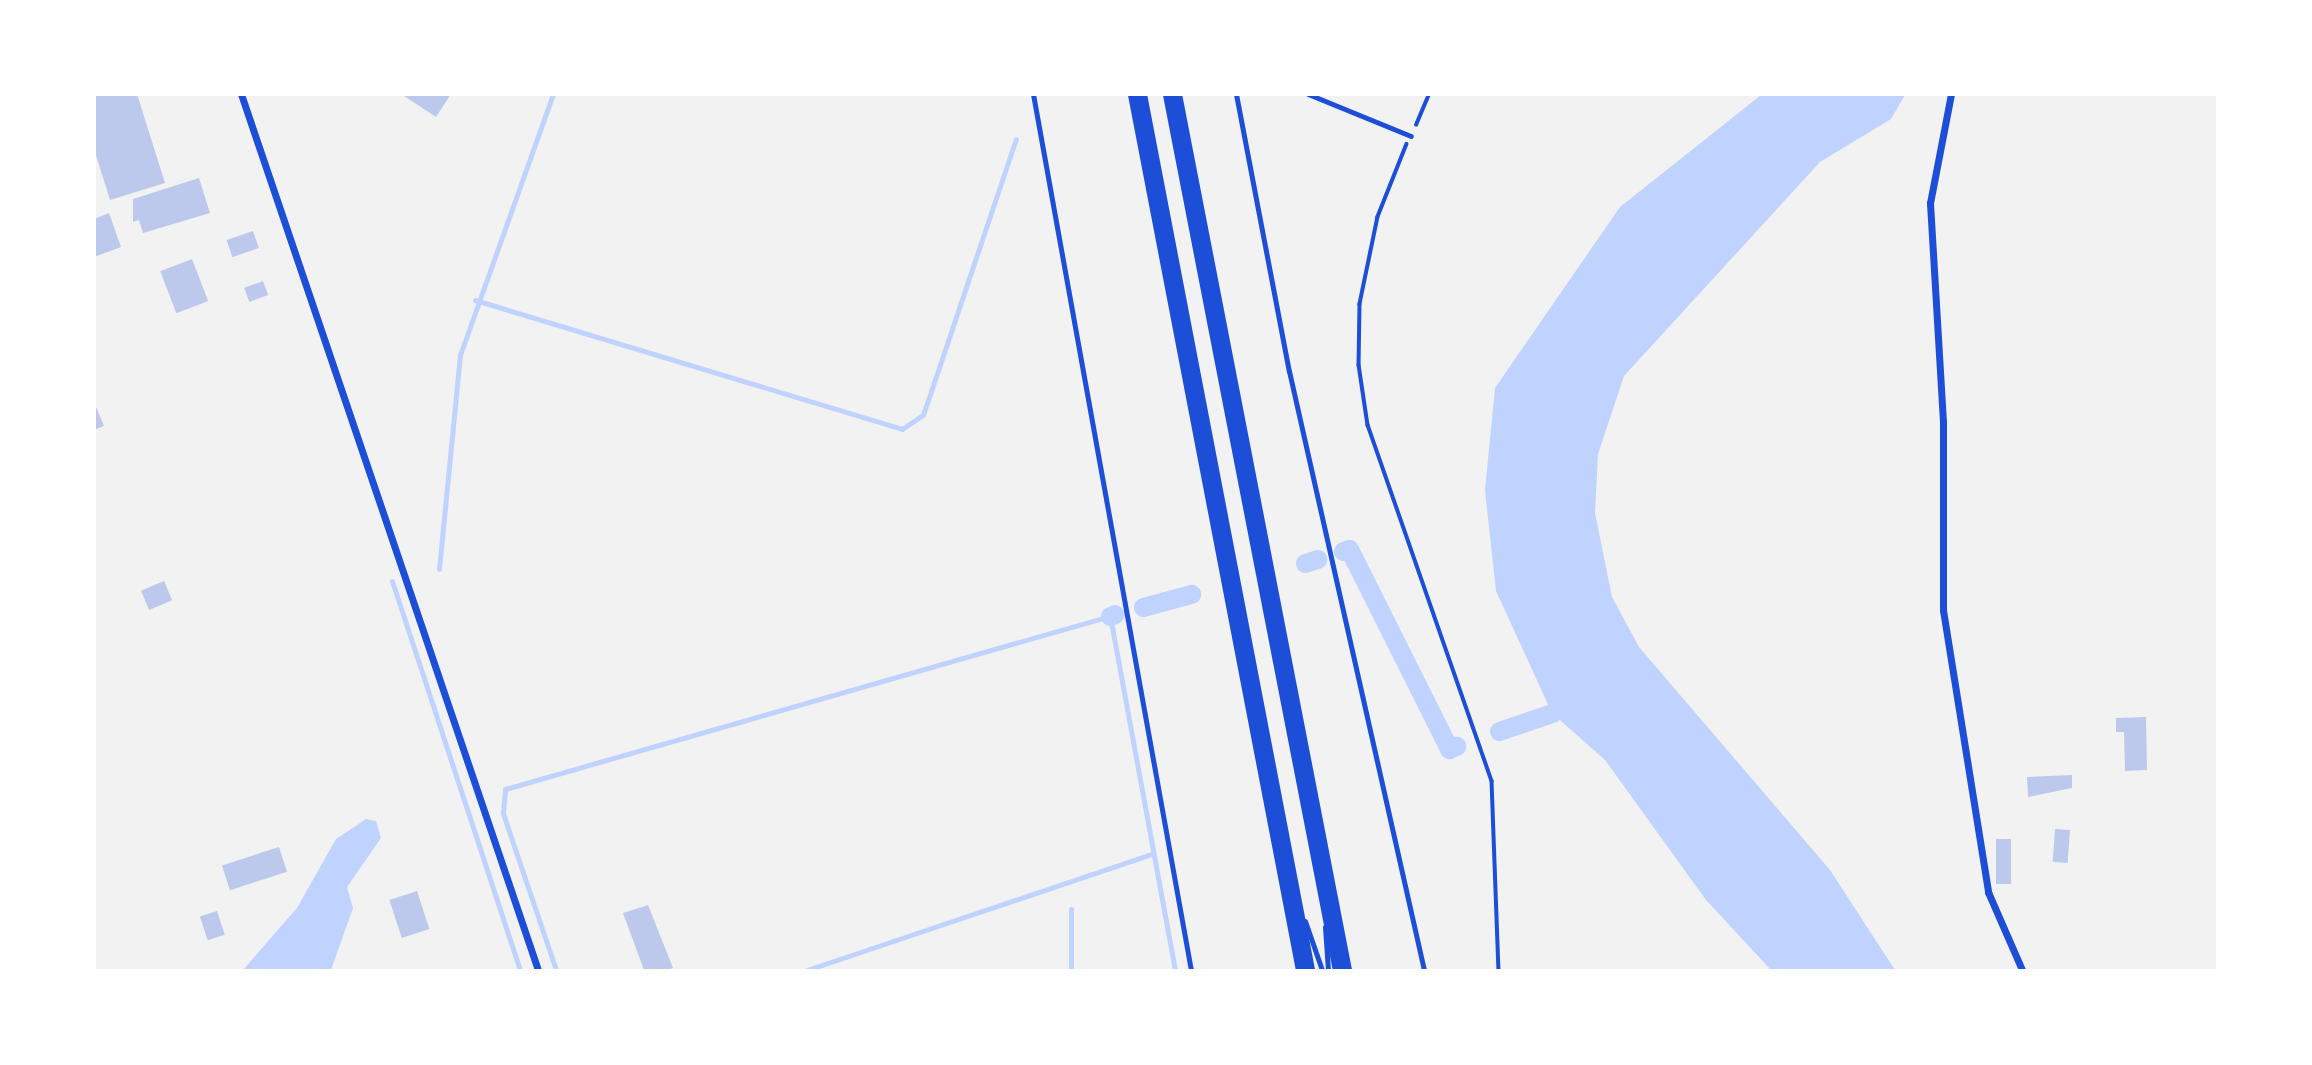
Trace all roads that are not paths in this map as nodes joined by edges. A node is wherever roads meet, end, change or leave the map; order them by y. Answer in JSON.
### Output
{"nodes":[{"id":1,"x":241,"y":94,"type":"edge"},
{"id":2,"x":1033,"y":94,"type":"edge"},
{"id":3,"x":1137,"y":94,"type":"edge"},
{"id":4,"x":1171,"y":94,"type":"edge"},
{"id":5,"x":1236,"y":94,"type":"edge"},
{"id":6,"x":1308,"y":94,"type":"edge"},
{"id":7,"x":1951,"y":94,"type":"edge"},
{"id":8,"x":1411,"y":136,"type":"road end"},
{"id":9,"x":1319,"y":854,"type":"junction"},
{"id":10,"x":1283,"y":860,"type":"junction"},
{"id":11,"x":538,"y":971,"type":"edge"},
{"id":12,"x":1191,"y":971,"type":"edge"},
{"id":13,"x":1304,"y":971,"type":"edge"},
{"id":14,"x":1322,"y":971,"type":"edge"},
{"id":15,"x":1328,"y":971,"type":"edge"},
{"id":16,"x":1342,"y":971,"type":"edge"},
{"id":17,"x":1424,"y":971,"type":"edge"},
{"id":18,"x":2022,"y":971,"type":"edge"}],
"edges":[{"from":1,"to":11,"type":"street"},
{"from":2,"to":12,"type":"lane"},
{"from":3,"to":10,"type":"highway"},
{"from":4,"to":9,"type":"highway"},
{"from":5,"to":17,"type":"lane"},
{"from":6,"to":8,"type":"lane"},
{"from":7,"to":18,"type":"street"},
{"from":9,"to":15,"type":"lane"},
{"from":9,"to":16,"type":"highway"},
{"from":10,"to":13,"type":"highway"},
{"from":10,"to":14,"type":"lane"}]}
